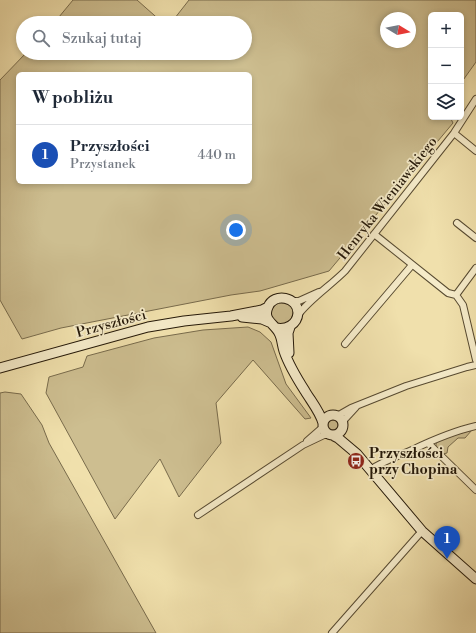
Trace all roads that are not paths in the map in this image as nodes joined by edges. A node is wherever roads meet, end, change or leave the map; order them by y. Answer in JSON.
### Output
{"nodes":[{"id":1,"x":476,"y":99,"type":"edge"},
{"id":2,"x":454,"y":133,"type":"junction"},
{"id":3,"x":476,"y":151,"type":"edge"},
{"id":4,"x":457,"y":223,"type":"dead end"},
{"id":5,"x":374,"y":234,"type":"junction"},
{"id":6,"x":476,"y":238,"type":"edge"},
{"id":7,"x":412,"y":265,"type":"junction"},
{"id":8,"x":476,"y":268,"type":"edge"},
{"id":9,"x":326,"y":289,"type":"junction"},
{"id":10,"x":456,"y":295,"type":"junction"},
{"id":11,"x":292,"y":301,"type":"junction"},
{"id":12,"x":268,"y":307,"type":"junction"},
{"id":13,"x":298,"y":315,"type":"junction"},
{"id":14,"x":231,"y":316,"type":"junction"},
{"id":15,"x":269,"y":322,"type":"junction"},
{"id":16,"x":290,"y":327,"type":"junction"},
{"id":17,"x":276,"y":328,"type":"junction"},
{"id":18,"x":345,"y":344,"type":"dead end"},
{"id":19,"x":476,"y":360,"type":"edge"},
{"id":20,"x":291,"y":364,"type":"junction"},
{"id":21,"x":476,"y":365,"type":"edge"},
{"id":22,"x":0,"y":368,"type":"edge"},
{"id":23,"x":310,"y":399,"type":"junction"},
{"id":24,"x":357,"y":406,"type":"junction"},
{"id":25,"x":335,"y":415,"type":"junction"},
{"id":26,"x":323,"y":425,"type":"junction"},
{"id":27,"x":343,"y":426,"type":"junction"},
{"id":28,"x":476,"y":426,"type":"edge"},
{"id":29,"x":332,"y":436,"type":"junction"},
{"id":30,"x":428,"y":443,"type":"junction"},
{"id":31,"x":303,"y":445,"type":"junction"},
{"id":32,"x":357,"y":454,"type":"junction"},
{"id":33,"x":370,"y":470,"type":"junction"},
{"id":34,"x":476,"y":490,"type":"edge"},
{"id":35,"x":198,"y":515,"type":"dead end"},
{"id":36,"x":422,"y":531,"type":"junction"},
{"id":37,"x":476,"y":580,"type":"edge"},
{"id":38,"x":332,"y":633,"type":"edge"}],
"edges":[{"from":1,"to":2,"type":"street","name":"Henryka Wieniawskiego"},
{"from":2,"to":3,"type":"street"},
{"from":2,"to":5,"type":"street","name":"Henryka Wieniawskiego"},
{"from":4,"to":6,"type":"street"},
{"from":5,"to":7,"type":"street"},
{"from":5,"to":9,"type":"street","name":"Henryka Wieniawskiego"},
{"from":7,"to":10,"type":"street"},
{"from":7,"to":18,"type":"street"},
{"from":8,"to":10,"type":"street"},
{"from":9,"to":11,"type":"street","name":"Henryka Wieniawskiego"},
{"from":9,"to":13,"type":"street","name":"Henryka Wieniawskiego"},
{"from":10,"to":19,"type":"street"},
{"from":11,"to":12,"type":"street"},
{"from":11,"to":13,"type":"street"},
{"from":12,"to":14,"type":"street","name":"Przyszłości"},
{"from":12,"to":15,"type":"street"},
{"from":13,"to":16,"type":"street"},
{"from":14,"to":15,"type":"street","name":"Przyszłości"},
{"from":14,"to":22,"type":"street","name":"Przyszłości"},
{"from":15,"to":17,"type":"street"},
{"from":16,"to":17,"type":"street"},
{"from":16,"to":20,"type":"street"},
{"from":17,"to":20,"type":"street"},
{"from":20,"to":23,"type":"street"},
{"from":21,"to":24,"type":"street"},
{"from":23,"to":25,"type":"street"},
{"from":23,"to":26,"type":"street"},
{"from":24,"to":25,"type":"street"},
{"from":24,"to":27,"type":"street"},
{"from":25,"to":26,"type":"street"},
{"from":25,"to":27,"type":"street"},
{"from":26,"to":29,"type":"street"},
{"from":26,"to":31,"type":"street"},
{"from":27,"to":29,"type":"street"},
{"from":27,"to":32,"type":"street"},
{"from":28,"to":30,"type":"street"},
{"from":29,"to":31,"type":"street"},
{"from":29,"to":32,"type":"street"},
{"from":30,"to":33,"type":"street"},
{"from":30,"to":34,"type":"street"},
{"from":31,"to":35,"type":"street"},
{"from":32,"to":33,"type":"street"},
{"from":33,"to":36,"type":"street"},
{"from":36,"to":37,"type":"street"},
{"from":36,"to":38,"type":"street"}]}
